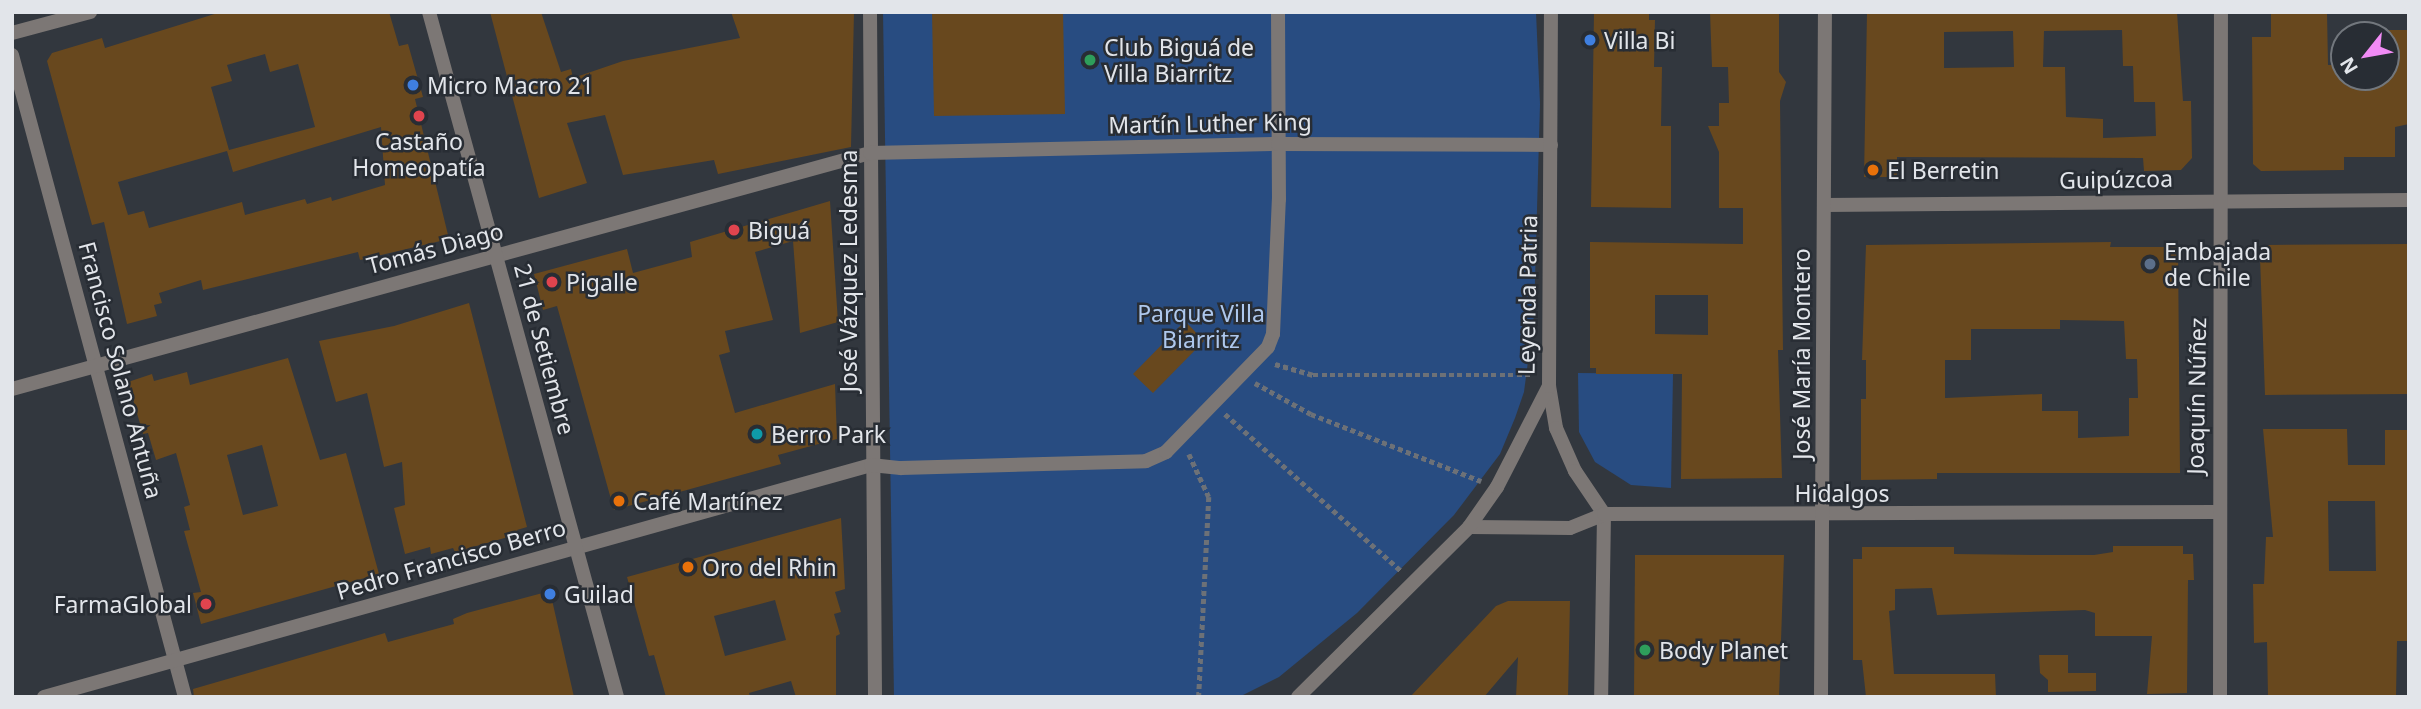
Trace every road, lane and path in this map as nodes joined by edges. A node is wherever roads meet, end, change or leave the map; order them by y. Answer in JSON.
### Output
{"nodes":[{"id":1,"x":90,"y":12,"type":"edge"},
{"id":2,"x":429,"y":12,"type":"edge"},
{"id":3,"x":870,"y":12,"type":"edge"},
{"id":4,"x":1278,"y":12,"type":"edge"},
{"id":5,"x":1551,"y":12,"type":"edge"},
{"id":6,"x":1825,"y":12,"type":"edge"},
{"id":7,"x":2221,"y":12,"type":"edge"},
{"id":8,"x":12,"y":33,"type":"edge"},
{"id":9,"x":12,"y":55,"type":"edge"},
{"id":10,"x":1278,"y":144,"type":"junction"},
{"id":11,"x":1551,"y":145,"type":"junction"},
{"id":12,"x":870,"y":153,"type":"junction"},
{"id":13,"x":2409,"y":200,"type":"edge"},
{"id":14,"x":2222,"y":201,"type":"junction"},
{"id":15,"x":1825,"y":205,"type":"junction"},
{"id":16,"x":496,"y":255,"type":"junction"},
{"id":17,"x":1258,"y":359,"type":"junction"},
{"id":18,"x":96,"y":366,"type":"junction"},
{"id":19,"x":1550,"y":371,"type":"junction"},
{"id":20,"x":1243,"y":374,"type":"junction"},
{"id":21,"x":1549,"y":386,"type":"junction"},
{"id":22,"x":12,"y":389,"type":"edge"},
{"id":23,"x":1214,"y":403,"type":"junction"},
{"id":24,"x":1182,"y":438,"type":"junction"},
{"id":25,"x":871,"y":465,"type":"junction"},
{"id":26,"x":1497,"y":487,"type":"junction"},
{"id":27,"x":2217,"y":513,"type":"junction"},
{"id":28,"x":1604,"y":514,"type":"junction"},
{"id":29,"x":1822,"y":516,"type":"junction"},
{"id":30,"x":1469,"y":527,"type":"junction"},
{"id":31,"x":576,"y":548,"type":"junction"},
{"id":32,"x":1412,"y":582,"type":"junction"},
{"id":33,"x":175,"y":659,"type":"junction"},
{"id":34,"x":44,"y":697,"type":"edge"},
{"id":35,"x":185,"y":697,"type":"edge"},
{"id":36,"x":617,"y":697,"type":"edge"},
{"id":37,"x":876,"y":697,"type":"edge"},
{"id":38,"x":1199,"y":697,"type":"edge"},
{"id":39,"x":1298,"y":697,"type":"edge"},
{"id":40,"x":1601,"y":697,"type":"edge"},
{"id":41,"x":1821,"y":697,"type":"edge"},
{"id":42,"x":2220,"y":697,"type":"edge"}],
"edges":[{"from":1,"to":8,"type":"street"},
{"from":2,"to":16,"type":"street","name":"21 de Setiembre"},
{"from":3,"to":12,"type":"street","name":"José Vázquez Ledesma"},
{"from":4,"to":10,"type":"street"},
{"from":5,"to":11,"type":"street","name":"Leyenda Patria"},
{"from":6,"to":15,"type":"street","name":"José María Montero"},
{"from":7,"to":14,"type":"street","name":"Joaquín Núñez"},
{"from":9,"to":18,"type":"street","name":"Francisco Solano Antuña"},
{"from":10,"to":11,"type":"street","name":"Martín Luther King"},
{"from":10,"to":12,"type":"street","name":"Martín Luther King"},
{"from":10,"to":17,"type":"street"},
{"from":11,"to":19,"type":"street","name":"Leyenda Patria"},
{"from":12,"to":16,"type":"street","name":"Tomás Diago"},
{"from":12,"to":25,"type":"street","name":"José Vázquez Ledesma"},
{"from":13,"to":14,"type":"street","name":"Guipúzcoa"},
{"from":14,"to":15,"type":"street","name":"Guipúzcoa"},
{"from":14,"to":27,"type":"street","name":"Joaquín Núñez"},
{"from":15,"to":29,"type":"street","name":"José María Montero"},
{"from":16,"to":18,"type":"street","name":"Tomás Diago"},
{"from":16,"to":31,"type":"street","name":"21 de Setiembre"},
{"from":17,"to":19,"type":"path"},
{"from":17,"to":20,"type":"street"},
{"from":18,"to":22,"type":"street","name":"Tomás Diago"},
{"from":18,"to":33,"type":"street","name":"Francisco Solano Antuña"},
{"from":19,"to":21,"type":"street","name":"Leyenda Patria"},
{"from":20,"to":23,"type":"street"},
{"from":20,"to":26,"type":"path"},
{"from":21,"to":26,"type":"street","name":"Leyenda Patria"},
{"from":21,"to":28,"type":"street"},
{"from":23,"to":24,"type":"street"},
{"from":23,"to":32,"type":"path"},
{"from":24,"to":25,"type":"street"},
{"from":24,"to":38,"type":"path"},
{"from":25,"to":31,"type":"street","name":"Pedro Francisco Berro"},
{"from":25,"to":37,"type":"street","name":"José Vázquez Ledesma"},
{"from":26,"to":30,"type":"street","name":"Leyenda Patria"},
{"from":27,"to":29,"type":"street","name":"Hidalgos"},
{"from":27,"to":42,"type":"street","name":"Joaquín Núñez"},
{"from":28,"to":29,"type":"street","name":"Hidalgos"},
{"from":28,"to":30,"type":"street","name":"Hidalgos"},
{"from":28,"to":40,"type":"street"},
{"from":29,"to":41,"type":"street","name":"José María Montero"},
{"from":30,"to":32,"type":"street","name":"Leyenda Patria"},
{"from":31,"to":33,"type":"street","name":"Pedro Francisco Berro"},
{"from":31,"to":36,"type":"street","name":"21 de Setiembre"},
{"from":32,"to":39,"type":"street","name":"Leyenda Patria"},
{"from":33,"to":34,"type":"street","name":"Pedro Francisco Berro"},
{"from":33,"to":35,"type":"street","name":"Francisco Solano Antuña"}]}
